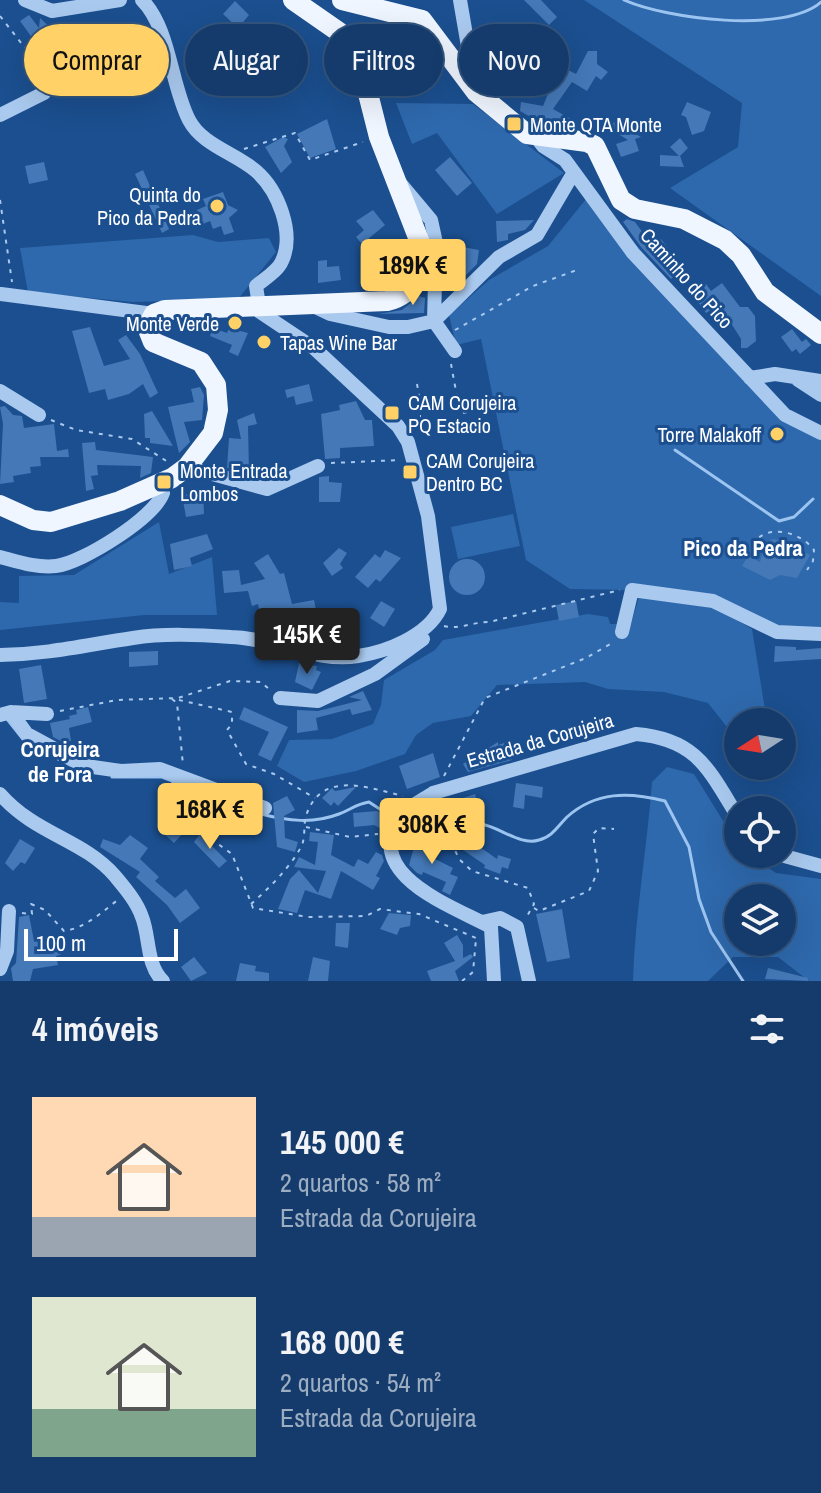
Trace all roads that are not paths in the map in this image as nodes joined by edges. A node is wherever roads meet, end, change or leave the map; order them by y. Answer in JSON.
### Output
{"nodes":[{"id":1,"x":25,"y":0,"type":"edge"},
{"id":2,"x":120,"y":0,"type":"edge"},
{"id":3,"x":142,"y":0,"type":"edge"},
{"id":4,"x":293,"y":0,"type":"edge"},
{"id":5,"x":342,"y":0,"type":"edge"},
{"id":6,"x":460,"y":0,"type":"edge"},
{"id":7,"x":464,"y":24,"type":"edge"},
{"id":8,"x":459,"y":69,"type":"edge"},
{"id":9,"x":38,"y":96,"type":"edge"},
{"id":10,"x":481,"y":96,"type":"edge"},
{"id":11,"x":0,"y":115,"type":"edge"},
{"id":12,"x":536,"y":137,"type":"junction"},
{"id":13,"x":574,"y":172,"type":"junction"},
{"id":14,"x":397,"y":179,"type":"junction"},
{"id":15,"x":7,"y":294,"type":"edge"},
{"id":16,"x":308,"y":303,"type":"junction"},
{"id":17,"x":258,"y":305,"type":"junction"},
{"id":18,"x":154,"y":314,"type":"junction"},
{"id":19,"x":434,"y":321,"type":"junction"},
{"id":20,"x":821,"y":334,"type":"edge"},
{"id":21,"x":454,"y":355,"type":"road end"},
{"id":22,"x":791,"y":376,"type":"junction"},
{"id":23,"x":750,"y":378,"type":"junction"},
{"id":24,"x":821,"y":381,"type":"edge"},
{"id":25,"x":0,"y":391,"type":"edge"},
{"id":26,"x":821,"y":395,"type":"edge"},
{"id":27,"x":39,"y":415,"type":"road end"},
{"id":28,"x":821,"y":433,"type":"edge"},
{"id":29,"x":318,"y":466,"type":"road end"},
{"id":30,"x":187,"y":467,"type":"junction"},
{"id":31,"x":159,"y":484,"type":"junction"},
{"id":32,"x":0,"y":505,"type":"edge"},
{"id":33,"x":0,"y":557,"type":"edge"},
{"id":34,"x":437,"y":615,"type":"junction"},
{"id":35,"x":622,"y":632,"type":"road end"},
{"id":36,"x":821,"y":634,"type":"edge"},
{"id":37,"x":0,"y":655,"type":"edge"},
{"id":38,"x":280,"y":698,"type":"road end"},
{"id":39,"x":5,"y":713,"type":"edge"},
{"id":40,"x":47,"y":714,"type":"road end"},
{"id":41,"x":180,"y":777,"type":"junction"},
{"id":42,"x":0,"y":779,"type":"edge"},
{"id":43,"x":0,"y":794,"type":"edge"},
{"id":44,"x":725,"y":796,"type":"edge"},
{"id":45,"x":171,"y":805,"type":"road end"},
{"id":46,"x":265,"y":808,"type":"dead end"},
{"id":47,"x":18,"y":813,"type":"junction"},
{"id":48,"x":796,"y":859,"type":"edge"},
{"id":49,"x":821,"y":866,"type":"edge"},
{"id":50,"x":9,"y":911,"type":"road end"},
{"id":51,"x":482,"y":922,"type":"junction"},
{"id":52,"x":0,"y":969,"type":"edge"},
{"id":53,"x":163,"y":981,"type":"edge"},
{"id":54,"x":494,"y":981,"type":"edge"},
{"id":55,"x":529,"y":981,"type":"edge"}],
"edges":[{"from":1,"to":2,"type":"street"},
{"from":3,"to":17,"type":"street"},
{"from":4,"to":14,"type":"main road"},
{"from":5,"to":8,"type":"main road"},
{"from":6,"to":7,"type":"street"},
{"from":9,"to":11,"type":"street"},
{"from":10,"to":12,"type":"main road"},
{"from":12,"to":13,"type":"street","name":"Caminho do Pico"},
{"from":12,"to":20,"type":"main road"},
{"from":13,"to":19,"type":"street"},
{"from":13,"to":23,"type":"street","name":"Caminho do Pico"},
{"from":14,"to":16,"type":"main road"},
{"from":14,"to":19,"type":"street"},
{"from":15,"to":18,"type":"street"},
{"from":16,"to":17,"type":"main road"},
{"from":16,"to":19,"type":"street"},
{"from":17,"to":18,"type":"main road"},
{"from":17,"to":34,"type":"street"},
{"from":18,"to":30,"type":"main road"},
{"from":19,"to":21,"type":"street"},
{"from":22,"to":23,"type":"street"},
{"from":22,"to":24,"type":"street"},
{"from":22,"to":26,"type":"street"},
{"from":23,"to":28,"type":"street","name":"Caminho do Pico"},
{"from":25,"to":27,"type":"street"},
{"from":29,"to":30,"type":"street"},
{"from":30,"to":31,"type":"main road"},
{"from":31,"to":32,"type":"main road"},
{"from":31,"to":33,"type":"street"},
{"from":34,"to":37,"type":"street"},
{"from":34,"to":38,"type":"street"},
{"from":35,"to":36,"type":"street"},
{"from":39,"to":40,"type":"street"},
{"from":39,"to":41,"type":"street"},
{"from":41,"to":45,"type":"street"},
{"from":41,"to":46,"type":"street"},
{"from":42,"to":47,"type":"street"},
{"from":43,"to":47,"type":"street"},
{"from":44,"to":51,"type":"street","name":"Estrada da Corujeira"},
{"from":47,"to":53,"type":"street"},
{"from":48,"to":49,"type":"street"},
{"from":50,"to":52,"type":"street"},
{"from":51,"to":54,"type":"street"},
{"from":51,"to":55,"type":"street"}]}
